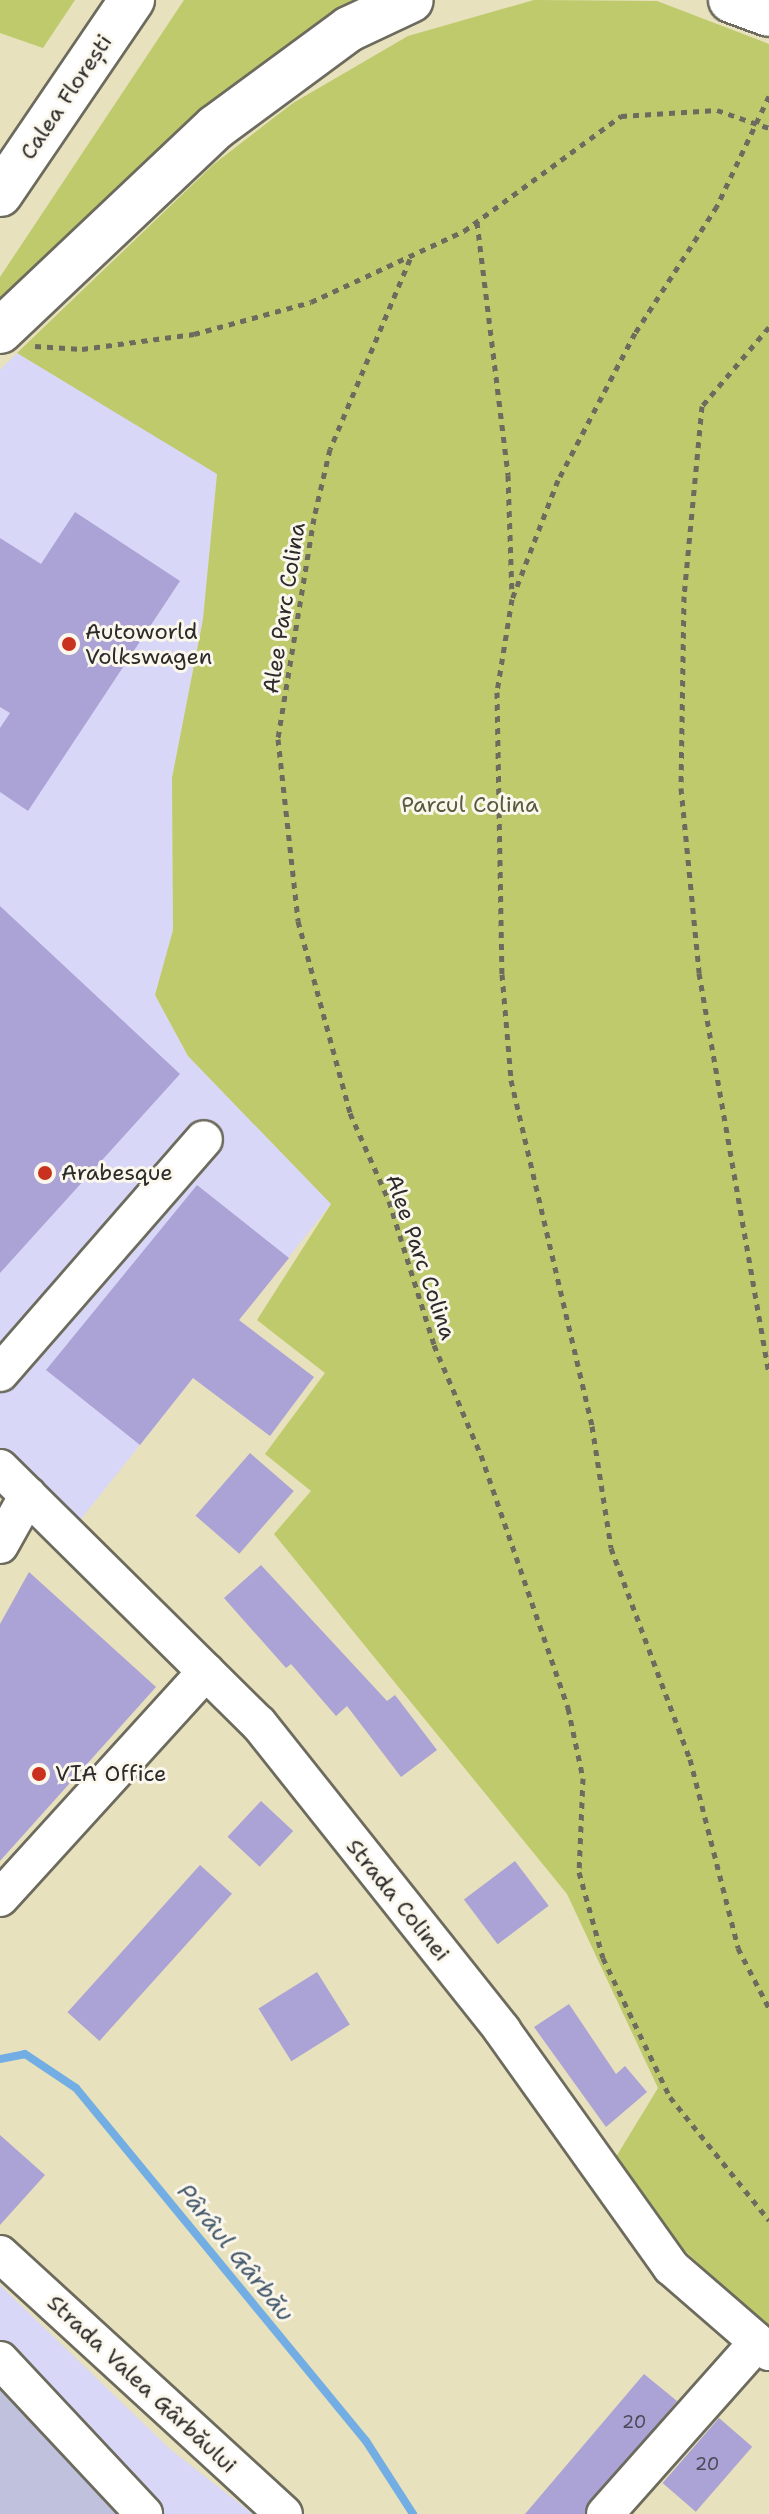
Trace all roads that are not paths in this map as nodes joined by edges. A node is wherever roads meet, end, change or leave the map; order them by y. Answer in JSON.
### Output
{"nodes":[{"id":1,"x":132,"y":0,"type":"edge"},
{"id":2,"x":411,"y":0,"type":"edge"},
{"id":3,"x":731,"y":0,"type":"edge"},
{"id":4,"x":769,"y":14,"type":"edge"},
{"id":5,"x":1,"y":192,"type":"edge"},
{"id":6,"x":13,"y":338,"type":"edge"},
{"id":7,"x":204,"y":1139,"type":"dead end"},
{"id":8,"x":0,"y":1373,"type":"edge"},
{"id":9,"x":0,"y":1468,"type":"edge"},
{"id":10,"x":28,"y":1495,"type":"junction"},
{"id":11,"x":0,"y":1545,"type":"edge"},
{"id":12,"x":206,"y":1672,"type":"junction"},
{"id":13,"x":0,"y":1898,"type":"edge"},
{"id":14,"x":0,"y":2254,"type":"edge"},
{"id":15,"x":763,"y":2348,"type":"edge"},
{"id":16,"x":0,"y":2360,"type":"edge"},
{"id":17,"x":144,"y":2514,"type":"edge"},
{"id":18,"x":284,"y":2514,"type":"edge"},
{"id":19,"x":605,"y":2514,"type":"edge"}],
"edges":[{"from":1,"to":5,"type":"main road","name":"Calea Florești"},
{"from":2,"to":6,"type":"main road"},
{"from":3,"to":4,"type":"main road"},
{"from":7,"to":8,"type":"street"},
{"from":9,"to":10,"type":"street","name":"Strada Colinei"},
{"from":10,"to":11,"type":"street"},
{"from":10,"to":12,"type":"street","name":"Strada Colinei"},
{"from":12,"to":13,"type":"street"},
{"from":12,"to":15,"type":"street","name":"Strada Colinei"},
{"from":14,"to":18,"type":"street","name":"Strada Valea Gârbăului"},
{"from":15,"to":19,"type":"street"},
{"from":16,"to":17,"type":"street"}]}
